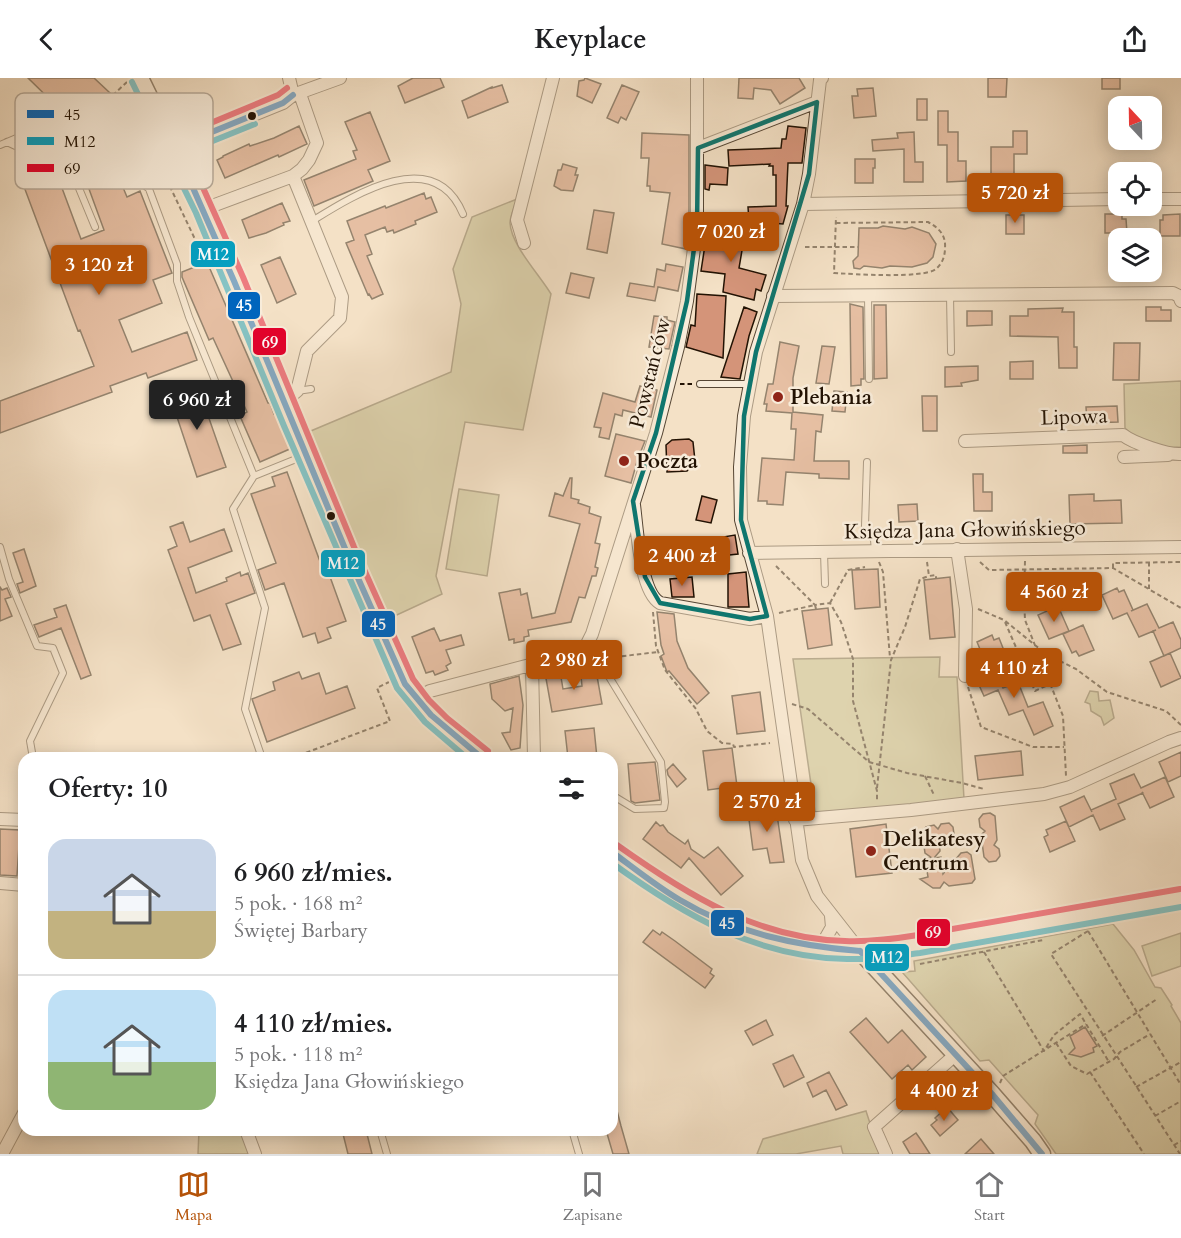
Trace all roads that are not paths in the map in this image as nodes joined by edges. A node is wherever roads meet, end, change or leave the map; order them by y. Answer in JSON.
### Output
{"nodes":[{"id":1,"x":289,"y":78,"type":"edge"},
{"id":2,"x":340,"y":78,"type":"edge"},
{"id":3,"x":553,"y":78,"type":"edge"},
{"id":4,"x":696,"y":78,"type":"edge"},
{"id":5,"x":822,"y":78,"type":"edge"},
{"id":6,"x":135,"y":79,"type":"edge"},
{"id":7,"x":143,"y":93,"type":"edge"},
{"id":8,"x":297,"y":94,"type":"junction"},
{"id":9,"x":817,"y":102,"type":"junction"},
{"id":10,"x":213,"y":132,"type":"edge"},
{"id":11,"x":15,"y":139,"type":"edge"},
{"id":12,"x":8,"y":142,"type":"junction"},
{"id":13,"x":0,"y":145,"type":"edge"},
{"id":14,"x":15,"y":145,"type":"edge"},
{"id":15,"x":698,"y":148,"type":"junction"},
{"id":16,"x":293,"y":176,"type":"junction"},
{"id":17,"x":79,"y":189,"type":"edge"},
{"id":18,"x":149,"y":189,"type":"edge"},
{"id":19,"x":195,"y":189,"type":"edge"},
{"id":20,"x":1108,"y":199,"type":"edge"},
{"id":21,"x":1162,"y":199,"type":"edge"},
{"id":22,"x":1181,"y":199,"type":"edge"},
{"id":23,"x":803,"y":204,"type":"junction"},
{"id":24,"x":204,"y":209,"type":"junction"},
{"id":25,"x":463,"y":214,"type":"dead end"},
{"id":26,"x":312,"y":221,"type":"junction"},
{"id":27,"x":95,"y":227,"type":"dead end"},
{"id":28,"x":524,"y":243,"type":"dead end"},
{"id":29,"x":950,"y":294,"type":"junction"},
{"id":30,"x":868,"y":295,"type":"junction"},
{"id":31,"x":773,"y":296,"type":"junction"},
{"id":32,"x":1181,"y":301,"type":"edge"},
{"id":33,"x":951,"y":352,"type":"dead end"},
{"id":34,"x":869,"y":380,"type":"dead end"},
{"id":35,"x":700,"y":384,"type":"road end"},
{"id":36,"x":750,"y":384,"type":"junction"},
{"id":37,"x":311,"y":389,"type":"dead end"},
{"id":38,"x":290,"y":397,"type":"junction"},
{"id":39,"x":965,"y":441,"type":"dead end"},
{"id":40,"x":306,"y":454,"type":"junction"},
{"id":41,"x":1178,"y":454,"type":"edge"},
{"id":42,"x":1124,"y":457,"type":"dead end"},
{"id":43,"x":867,"y":462,"type":"dead end"},
{"id":44,"x":254,"y":476,"type":"junction"},
{"id":45,"x":633,"y":501,"type":"junction"},
{"id":46,"x":1181,"y":547,"type":"edge"},
{"id":47,"x":0,"y":548,"type":"edge"},
{"id":48,"x":875,"y":551,"type":"junction"},
{"id":49,"x":824,"y":552,"type":"junction"},
{"id":50,"x":749,"y":553,"type":"junction"},
{"id":51,"x":958,"y":555,"type":"junction"},
{"id":52,"x":825,"y":584,"type":"dead end"},
{"id":53,"x":767,"y":616,"type":"junction"},
{"id":54,"x":586,"y":646,"type":"junction"},
{"id":55,"x":532,"y":665,"type":"junction"},
{"id":56,"x":965,"y":676,"type":"road end"},
{"id":57,"x":415,"y":699,"type":"junction"},
{"id":58,"x":1181,"y":738,"type":"edge"},
{"id":59,"x":32,"y":752,"type":"edge"},
{"id":60,"x":260,"y":752,"type":"edge"},
{"id":61,"x":475,"y":752,"type":"edge"},
{"id":62,"x":534,"y":752,"type":"edge"},
{"id":63,"x":618,"y":799,"type":"edge"},
{"id":64,"x":0,"y":819,"type":"edge"},
{"id":65,"x":18,"y":820,"type":"edge"},
{"id":66,"x":795,"y":820,"type":"junction"},
{"id":67,"x":618,"y":856,"type":"edge"},
{"id":68,"x":0,"y":883,"type":"edge"},
{"id":69,"x":18,"y":884,"type":"edge"},
{"id":70,"x":1181,"y":898,"type":"edge"},
{"id":71,"x":831,"y":916,"type":"junction"},
{"id":72,"x":895,"y":947,"type":"junction"},
{"id":73,"x":820,"y":948,"type":"junction"},
{"id":74,"x":860,"y":951,"type":"junction"},
{"id":75,"x":930,"y":1028,"type":"junction"},
{"id":76,"x":955,"y":1055,"type":"junction"},
{"id":77,"x":18,"y":1124,"type":"edge"},
{"id":78,"x":248,"y":1136,"type":"edge"},
{"id":79,"x":382,"y":1136,"type":"edge"},
{"id":80,"x":574,"y":1136,"type":"edge"},
{"id":81,"x":2,"y":1154,"type":"edge"},
{"id":82,"x":255,"y":1154,"type":"edge"},
{"id":83,"x":387,"y":1154,"type":"edge"},
{"id":84,"x":579,"y":1154,"type":"edge"},
{"id":85,"x":886,"y":1154,"type":"edge"},
{"id":86,"x":1042,"y":1154,"type":"edge"}],
"edges":[{"from":1,"to":8,"type":"street"},
{"from":2,"to":8,"type":"street"},
{"from":3,"to":28,"type":"street"},
{"from":4,"to":15,"type":"street","name":"Powstańców"},
{"from":5,"to":9,"type":"street"},
{"from":6,"to":7,"type":"street"},
{"from":8,"to":10,"type":"street"},
{"from":8,"to":16,"type":"street"},
{"from":9,"to":15,"type":"street"},
{"from":9,"to":23,"type":"street"},
{"from":11,"to":12,"type":"lane"},
{"from":12,"to":13,"type":"lane"},
{"from":12,"to":14,"type":"lane"},
{"from":15,"to":45,"type":"street","name":"Powstańców"},
{"from":16,"to":24,"type":"street"},
{"from":16,"to":26,"type":"street"},
{"from":17,"to":27,"type":"lane"},
{"from":18,"to":44,"type":"lane"},
{"from":19,"to":24,"type":"street"},
{"from":20,"to":23,"type":"street"},
{"from":21,"to":22,"type":"street"},
{"from":23,"to":31,"type":"street"},
{"from":24,"to":38,"type":"street"},
{"from":25,"to":26,"type":"lane"},
{"from":26,"to":38,"type":"street"},
{"from":29,"to":30,"type":"street"},
{"from":29,"to":32,"type":"street"},
{"from":29,"to":33,"type":"lane"},
{"from":30,"to":31,"type":"street"},
{"from":30,"to":34,"type":"lane"},
{"from":31,"to":36,"type":"street"},
{"from":35,"to":36,"type":"lane"},
{"from":36,"to":50,"type":"street"},
{"from":37,"to":38,"type":"lane"},
{"from":38,"to":40,"type":"street"},
{"from":39,"to":41,"type":"street","name":"Lipowa"},
{"from":40,"to":44,"type":"lane"},
{"from":40,"to":57,"type":"street"},
{"from":41,"to":42,"type":"street"},
{"from":43,"to":48,"type":"lane"},
{"from":44,"to":60,"type":"lane"},
{"from":45,"to":53,"type":"street"},
{"from":45,"to":54,"type":"street","name":"Powstańców"},
{"from":46,"to":51,"type":"street","name":"Księdza Jana Głowińskiego"},
{"from":47,"to":59,"type":"lane"},
{"from":48,"to":49,"type":"street","name":"Księdza Jana Głowińskiego"},
{"from":48,"to":51,"type":"street","name":"Księdza Jana Głowińskiego"},
{"from":49,"to":50,"type":"street","name":"Księdza Jana Głowińskiego"},
{"from":49,"to":52,"type":"lane"},
{"from":50,"to":53,"type":"street"},
{"from":51,"to":56,"type":"street"},
{"from":53,"to":66,"type":"street"},
{"from":54,"to":55,"type":"street"},
{"from":54,"to":63,"type":"lane"},
{"from":55,"to":57,"type":"street"},
{"from":55,"to":62,"type":"street"},
{"from":57,"to":61,"type":"street"},
{"from":58,"to":66,"type":"street"},
{"from":64,"to":65,"type":"street"},
{"from":66,"to":71,"type":"street"},
{"from":67,"to":73,"type":"street"},
{"from":68,"to":69,"type":"street"},
{"from":70,"to":72,"type":"street"},
{"from":71,"to":73,"type":"street"},
{"from":71,"to":74,"type":"street"},
{"from":72,"to":74,"type":"street"},
{"from":72,"to":75,"type":"street"},
{"from":73,"to":74,"type":"street"},
{"from":74,"to":75,"type":"street"},
{"from":75,"to":76,"type":"street"},
{"from":76,"to":85,"type":"street"},
{"from":76,"to":86,"type":"street"},
{"from":77,"to":81,"type":"street"},
{"from":78,"to":82,"type":"street"},
{"from":79,"to":83,"type":"lane"},
{"from":80,"to":84,"type":"lane"}]}
